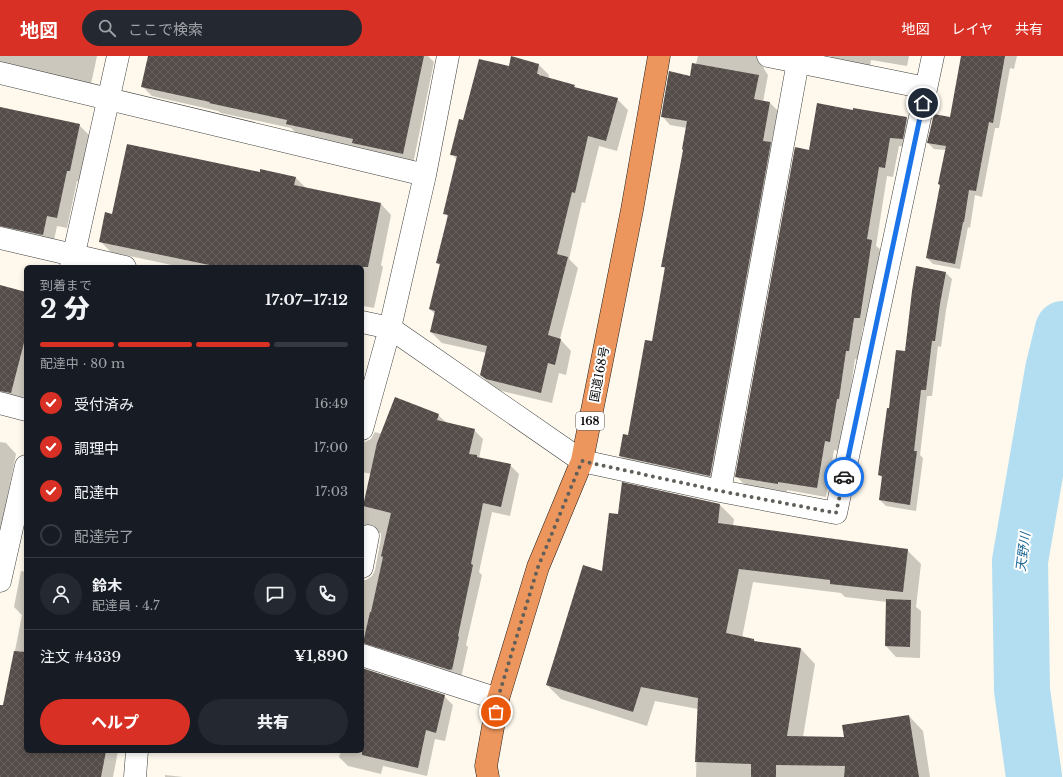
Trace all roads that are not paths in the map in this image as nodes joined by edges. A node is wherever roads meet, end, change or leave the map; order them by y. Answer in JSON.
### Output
{"nodes":[{"id":1,"x":118,"y":56,"type":"edge"},
{"id":2,"x":448,"y":56,"type":"edge"},
{"id":3,"x":659,"y":56,"type":"edge"},
{"id":4,"x":768,"y":56,"type":"edge"},
{"id":5,"x":933,"y":56,"type":"edge"},
{"id":6,"x":799,"y":59,"type":"edge"},
{"id":7,"x":0,"y":73,"type":"edge"},
{"id":8,"x":926,"y":88,"type":"junction"},
{"id":9,"x":108,"y":99,"type":"junction"},
{"id":10,"x":425,"y":175,"type":"junction"},
{"id":11,"x":0,"y":238,"type":"edge"},
{"id":12,"x":72,"y":261,"type":"edge"},
{"id":13,"x":107,"y":265,"type":"edge"},
{"id":14,"x":364,"y":322,"type":"edge"},
{"id":15,"x":390,"y":328,"type":"junction"},
{"id":16,"x":0,"y":403,"type":"edge"},
{"id":17,"x":24,"y":409,"type":"edge"},
{"id":18,"x":364,"y":422,"type":"edge"},
{"id":19,"x":582,"y":461,"type":"junction"},
{"id":20,"x":24,"y":475,"type":"edge"},
{"id":21,"x":720,"y":491,"type":"junction"},
{"id":22,"x":368,"y":536,"type":"dead end"},
{"id":23,"x":364,"y":557,"type":"edge"},
{"id":24,"x":0,"y":581,"type":"edge"},
{"id":25,"x":364,"y":655,"type":"edge"},
{"id":26,"x":498,"y":698,"type":"junction"},
{"id":27,"x":137,"y":753,"type":"edge"},
{"id":28,"x":135,"y":777,"type":"edge"},
{"id":29,"x":488,"y":777,"type":"edge"}],
"edges":[{"from":1,"to":9,"type":"street"},
{"from":2,"to":10,"type":"street"},
{"from":3,"to":19,"type":"highway","name":"国道168号","number":"168"},
{"from":4,"to":6,"type":"street"},
{"from":5,"to":8,"type":"street"},
{"from":6,"to":8,"type":"street"},
{"from":6,"to":21,"type":"street"},
{"from":7,"to":9,"type":"street"},
{"from":8,"to":21,"type":"street"},
{"from":9,"to":10,"type":"street"},
{"from":9,"to":12,"type":"street"},
{"from":10,"to":15,"type":"street"},
{"from":11,"to":12,"type":"street"},
{"from":12,"to":13,"type":"street"},
{"from":14,"to":15,"type":"street"},
{"from":15,"to":18,"type":"street"},
{"from":15,"to":19,"type":"street"},
{"from":16,"to":17,"type":"street"},
{"from":19,"to":21,"type":"street"},
{"from":19,"to":26,"type":"highway","name":"国道168号","number":"168"},
{"from":20,"to":24,"type":"street"},
{"from":22,"to":23,"type":"street"},
{"from":25,"to":26,"type":"street"},
{"from":26,"to":29,"type":"highway","name":"国道168号","number":"168"},
{"from":27,"to":28,"type":"street"}]}
